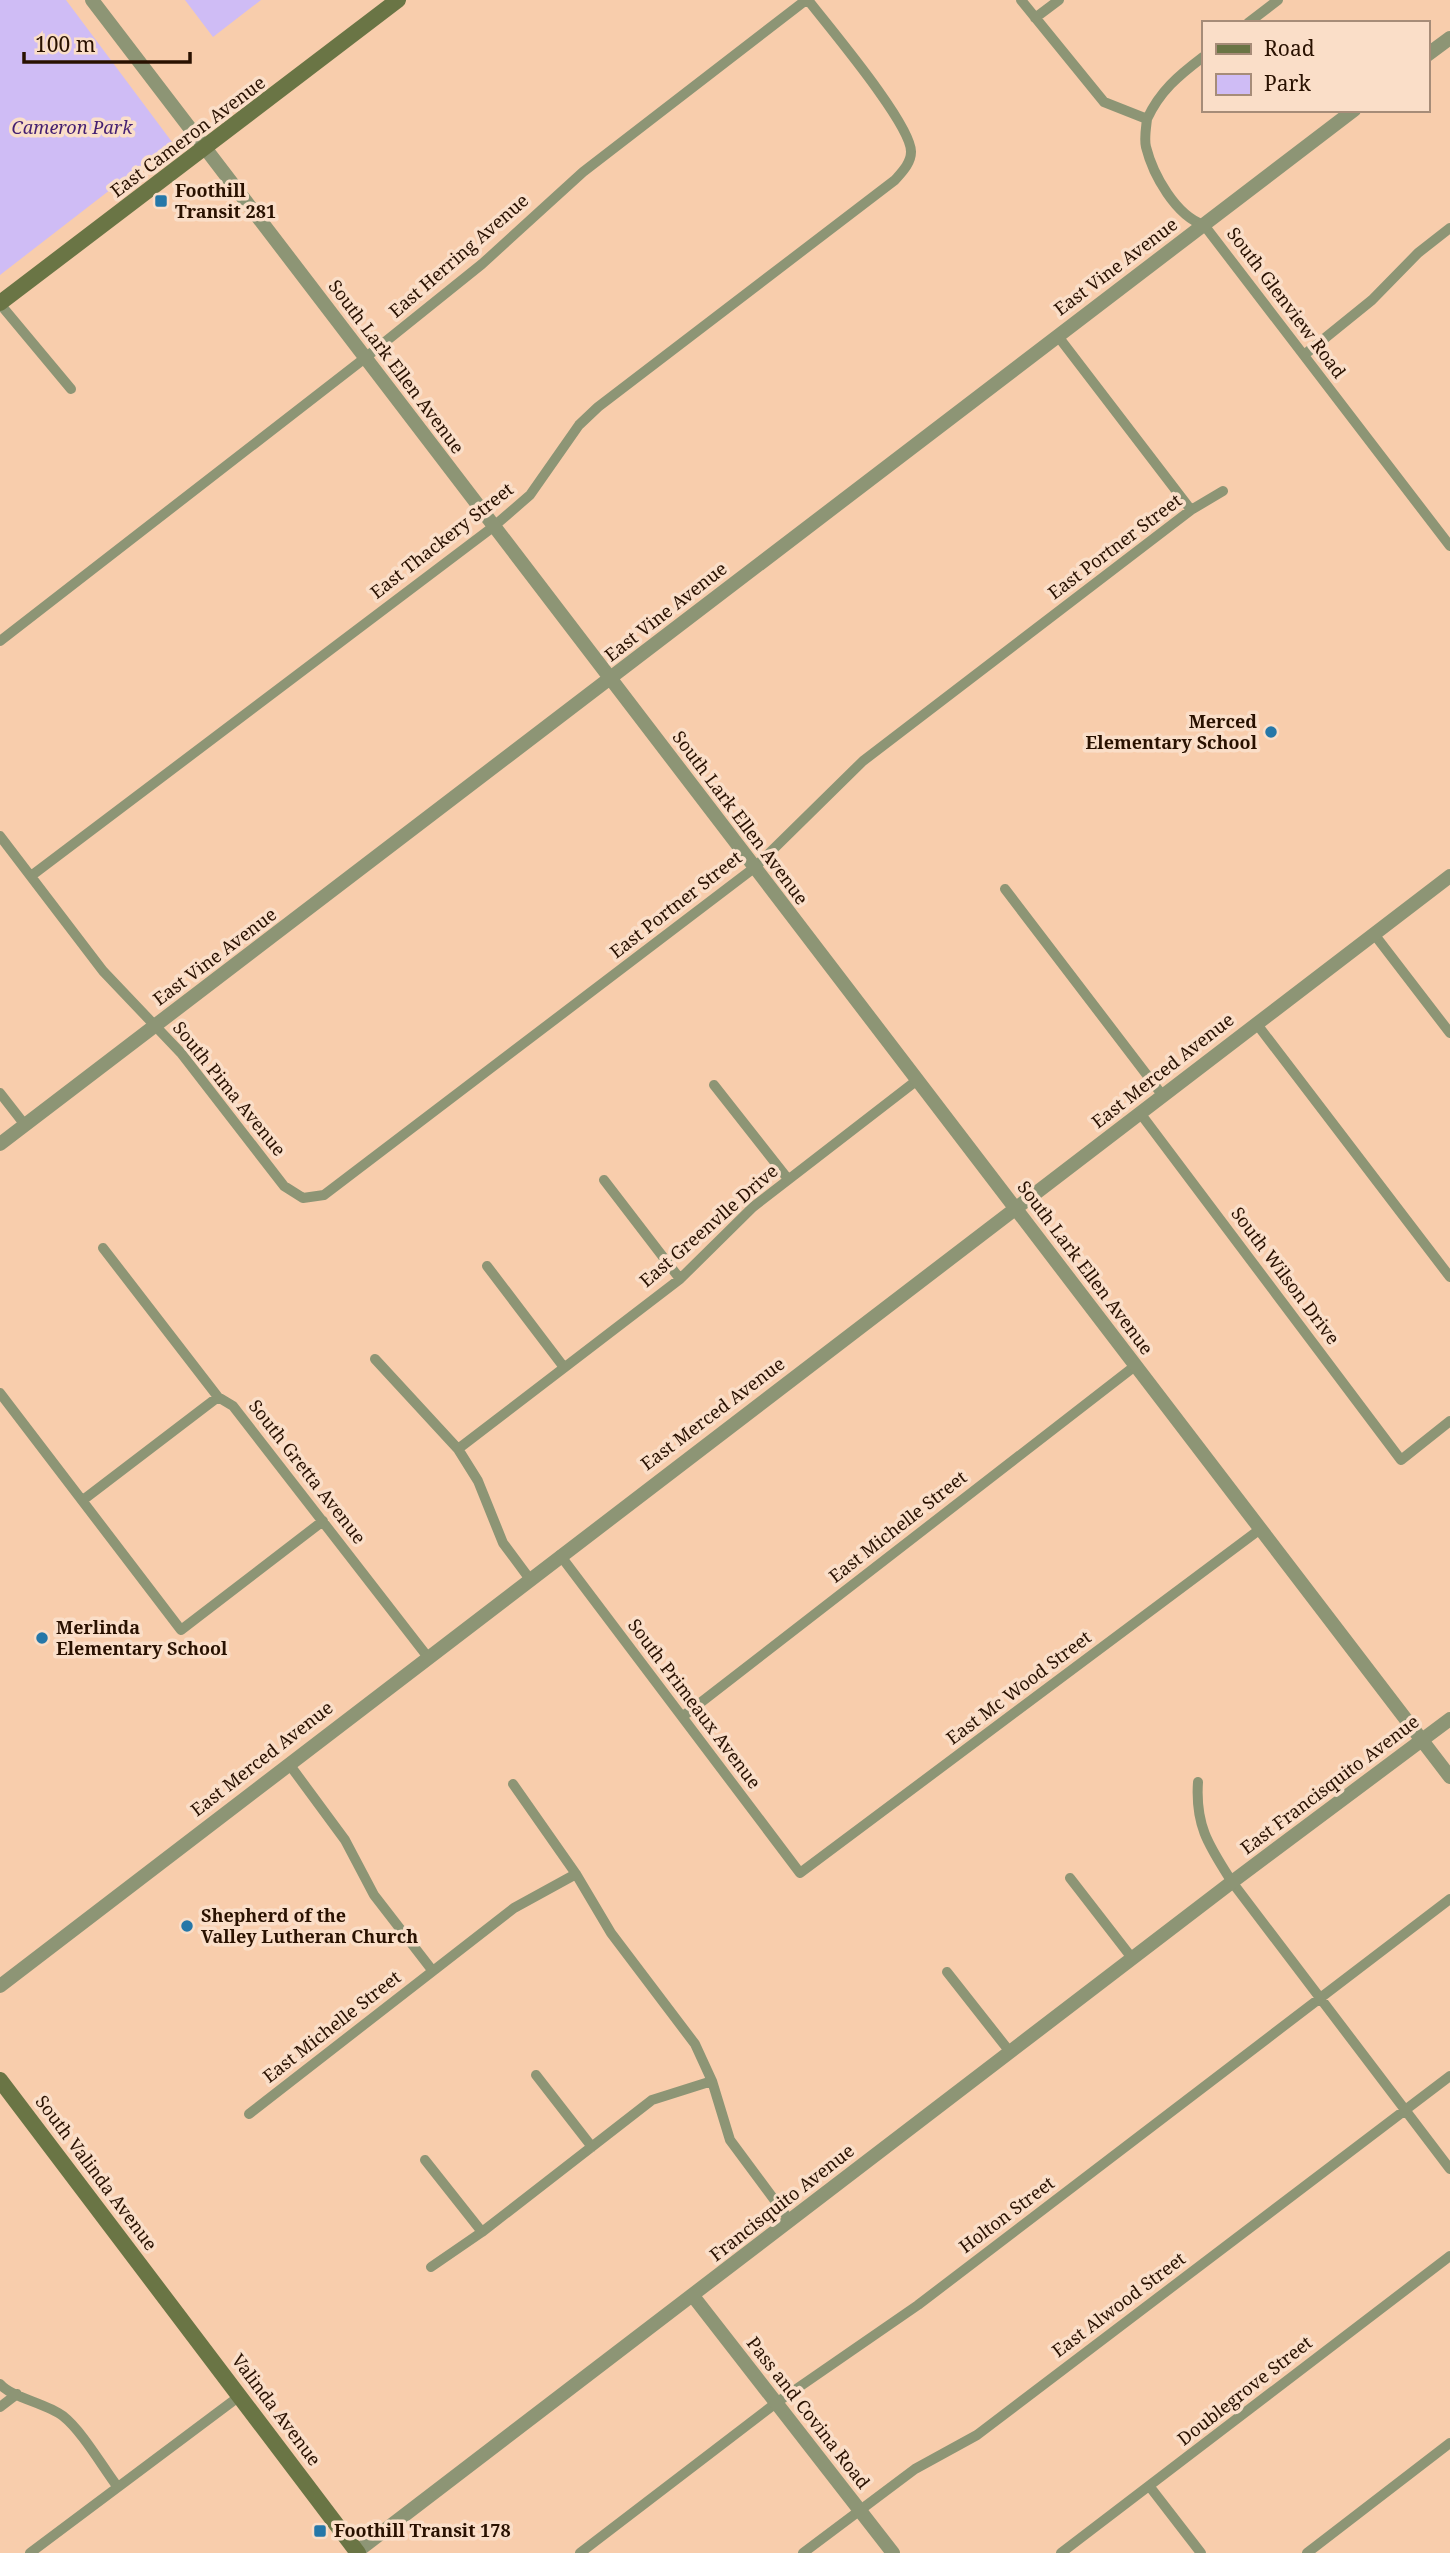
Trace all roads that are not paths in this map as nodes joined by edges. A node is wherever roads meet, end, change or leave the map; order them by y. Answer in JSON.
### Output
{"nodes":[{"id":1,"x":92,"y":0,"type":"edge"},
{"id":2,"x":398,"y":0,"type":"edge"},
{"id":3,"x":807,"y":0,"type":"edge"},
{"id":4,"x":1021,"y":0,"type":"edge"},
{"id":5,"x":1059,"y":0,"type":"edge"},
{"id":6,"x":1278,"y":0,"type":"edge"},
{"id":7,"x":1035,"y":18,"type":"junction"},
{"id":8,"x":1251,"y":21,"type":"edge"},
{"id":9,"x":1450,"y":38,"type":"edge"},
{"id":10,"x":1429,"y":54,"type":"edge"},
{"id":11,"x":1202,"y":58,"type":"edge"},
{"id":12,"x":1351,"y":112,"type":"edge"},
{"id":13,"x":1147,"y":120,"type":"junction"},
{"id":14,"x":205,"y":148,"type":"junction"},
{"id":15,"x":1204,"y":225,"type":"junction"},
{"id":16,"x":1450,"y":228,"type":"edge"},
{"id":17,"x":0,"y":304,"type":"edge"},
{"id":18,"x":1058,"y":335,"type":"junction"},
{"id":19,"x":1304,"y":355,"type":"junction"},
{"id":20,"x":365,"y":358,"type":"junction"},
{"id":21,"x":71,"y":388,"type":"dead end"},
{"id":22,"x":1223,"y":491,"type":"dead end"},
{"id":23,"x":1191,"y":510,"type":"junction"},
{"id":24,"x":493,"y":527,"type":"junction"},
{"id":25,"x":1450,"y":546,"type":"edge"},
{"id":26,"x":0,"y":641,"type":"edge"},
{"id":27,"x":610,"y":679,"type":"junction"},
{"id":28,"x":0,"y":836,"type":"edge"},
{"id":29,"x":754,"y":868,"type":"junction"},
{"id":30,"x":31,"y":876,"type":"junction"},
{"id":31,"x":1450,"y":876,"type":"edge"},
{"id":32,"x":1005,"y":889,"type":"dead end"},
{"id":33,"x":1374,"y":934,"type":"junction"},
{"id":34,"x":1256,"y":1023,"type":"junction"},
{"id":35,"x":155,"y":1027,"type":"junction"},
{"id":36,"x":1450,"y":1033,"type":"edge"},
{"id":37,"x":916,"y":1081,"type":"junction"},
{"id":38,"x":714,"y":1085,"type":"dead end"},
{"id":39,"x":0,"y":1093,"type":"edge"},
{"id":40,"x":1163,"y":1096,"type":"junction"},
{"id":41,"x":1140,"y":1113,"type":"junction"},
{"id":42,"x":25,"y":1125,"type":"junction"},
{"id":43,"x":0,"y":1144,"type":"edge"},
{"id":44,"x":788,"y":1179,"type":"junction"},
{"id":45,"x":604,"y":1180,"type":"dead end"},
{"id":46,"x":303,"y":1198,"type":"joint"},
{"id":47,"x":1016,"y":1209,"type":"junction"},
{"id":48,"x":103,"y":1248,"type":"dead end"},
{"id":49,"x":487,"y":1266,"type":"dead end"},
{"id":50,"x":1450,"y":1277,"type":"edge"},
{"id":51,"x":680,"y":1279,"type":"junction"},
{"id":52,"x":375,"y":1359,"type":"dead end"},
{"id":53,"x":563,"y":1366,"type":"junction"},
{"id":54,"x":1135,"y":1366,"type":"junction"},
{"id":55,"x":0,"y":1393,"type":"edge"},
{"id":56,"x":218,"y":1397,"type":"junction"},
{"id":57,"x":1450,"y":1421,"type":"edge"},
{"id":58,"x":458,"y":1449,"type":"junction"},
{"id":59,"x":83,"y":1500,"type":"junction"},
{"id":60,"x":323,"y":1521,"type":"junction"},
{"id":61,"x":1259,"y":1530,"type":"junction"},
{"id":62,"x":560,"y":1555,"type":"junction"},
{"id":63,"x":528,"y":1578,"type":"junction"},
{"id":64,"x":427,"y":1656,"type":"junction"},
{"id":65,"x":682,"y":1717,"type":"junction"},
{"id":66,"x":1450,"y":1719,"type":"edge"},
{"id":67,"x":1423,"y":1741,"type":"junction"},
{"id":68,"x":289,"y":1764,"type":"junction"},
{"id":69,"x":1450,"y":1777,"type":"edge"},
{"id":70,"x":1198,"y":1782,"type":"dead end"},
{"id":71,"x":513,"y":1784,"type":"dead end"},
{"id":72,"x":800,"y":1873,"type":"joint"},
{"id":73,"x":576,"y":1874,"type":"junction"},
{"id":74,"x":1070,"y":1878,"type":"dead end"},
{"id":75,"x":1232,"y":1882,"type":"junction"},
{"id":76,"x":1450,"y":1899,"type":"edge"},
{"id":77,"x":1132,"y":1958,"type":"junction"},
{"id":78,"x":432,"y":1970,"type":"junction"},
{"id":79,"x":947,"y":1972,"type":"dead end"},
{"id":80,"x":0,"y":1986,"type":"edge"},
{"id":81,"x":1320,"y":1998,"type":"junction"},
{"id":82,"x":1010,"y":2052,"type":"junction"},
{"id":83,"x":536,"y":2075,"type":"dead end"},
{"id":84,"x":1450,"y":2076,"type":"edge"},
{"id":85,"x":0,"y":2080,"type":"edge"},
{"id":86,"x":712,"y":2081,"type":"junction"},
{"id":87,"x":1405,"y":2111,"type":"junction"},
{"id":88,"x":249,"y":2114,"type":"dead end"},
{"id":89,"x":592,"y":2147,"type":"junction"},
{"id":90,"x":425,"y":2160,"type":"dead end"},
{"id":91,"x":1450,"y":2169,"type":"edge"},
{"id":92,"x":790,"y":2221,"type":"junction"},
{"id":93,"x":482,"y":2232,"type":"junction"},
{"id":94,"x":1450,"y":2256,"type":"edge"},
{"id":95,"x":430,"y":2267,"type":"dead end"},
{"id":96,"x":161,"y":2291,"type":"joint"},
{"id":97,"x":693,"y":2296,"type":"junction"},
{"id":98,"x":0,"y":2384,"type":"edge"},
{"id":99,"x":17,"y":2394,"type":"junction"},
{"id":100,"x":240,"y":2395,"type":"junction"},
{"id":101,"x":776,"y":2403,"type":"junction"},
{"id":102,"x":0,"y":2407,"type":"edge"},
{"id":103,"x":1450,"y":2443,"type":"edge"},
{"id":104,"x":117,"y":2486,"type":"junction"},
{"id":105,"x":1150,"y":2487,"type":"junction"},
{"id":106,"x":860,"y":2510,"type":"junction"},
{"id":107,"x":30,"y":2553,"type":"edge"},
{"id":108,"x":356,"y":2553,"type":"edge"},
{"id":109,"x":580,"y":2553,"type":"edge"},
{"id":110,"x":803,"y":2553,"type":"edge"},
{"id":111,"x":893,"y":2553,"type":"edge"},
{"id":112,"x":1061,"y":2553,"type":"edge"},
{"id":113,"x":1201,"y":2553,"type":"edge"},
{"id":114,"x":1307,"y":2553,"type":"edge"}],
"edges":[{"from":1,"to":14,"type":"street","name":"South Lark Ellen Avenue"},
{"from":2,"to":14,"type":"main road","name":"East Cameron Avenue"},
{"from":3,"to":20,"type":"street","name":"East Herring Avenue"},
{"from":3,"to":24,"type":"street","name":"East Thackery Street"},
{"from":4,"to":7,"type":"street"},
{"from":5,"to":7,"type":"street"},
{"from":6,"to":8,"type":"street"},
{"from":7,"to":13,"type":"street"},
{"from":9,"to":10,"type":"street"},
{"from":11,"to":13,"type":"street"},
{"from":12,"to":15,"type":"street","name":"East Vine Avenue"},
{"from":13,"to":15,"type":"street","name":"South Glenview Road"},
{"from":14,"to":17,"type":"main road","name":"East Cameron Avenue"},
{"from":14,"to":20,"type":"street","name":"South Lark Ellen Avenue"},
{"from":15,"to":18,"type":"street","name":"East Vine Avenue"},
{"from":15,"to":19,"type":"street","name":"South Glenview Road"},
{"from":16,"to":19,"type":"street"},
{"from":17,"to":21,"type":"street"},
{"from":18,"to":23,"type":"street"},
{"from":18,"to":27,"type":"street","name":"East Vine Avenue"},
{"from":19,"to":25,"type":"street","name":"South Glenview Road"},
{"from":20,"to":24,"type":"street","name":"South Lark Ellen Avenue"},
{"from":20,"to":26,"type":"street","name":"East Herring Avenue"},
{"from":22,"to":23,"type":"street","name":"East Portner Street"},
{"from":23,"to":29,"type":"street","name":"East Portner Street"},
{"from":24,"to":27,"type":"street","name":"South Lark Ellen Avenue"},
{"from":24,"to":30,"type":"street","name":"East Thackery Street"},
{"from":27,"to":29,"type":"street","name":"South Lark Ellen Avenue"},
{"from":27,"to":35,"type":"street","name":"East Vine Avenue"},
{"from":28,"to":30,"type":"street","name":"South Pima Avenue"},
{"from":29,"to":37,"type":"street","name":"South Lark Ellen Avenue"},
{"from":29,"to":46,"type":"street","name":"East Portner Street"},
{"from":30,"to":35,"type":"street","name":"South Pima Avenue"},
{"from":31,"to":33,"type":"street","name":"East Merced Avenue"},
{"from":32,"to":40,"type":"street"},
{"from":33,"to":34,"type":"street","name":"East Merced Avenue"},
{"from":33,"to":36,"type":"street"},
{"from":34,"to":40,"type":"street","name":"East Merced Avenue"},
{"from":34,"to":50,"type":"street"},
{"from":35,"to":42,"type":"street","name":"East Vine Avenue"},
{"from":35,"to":46,"type":"street","name":"South Pima Avenue"},
{"from":37,"to":44,"type":"street","name":"East Greenvlle Drive"},
{"from":37,"to":47,"type":"street","name":"South Lark Ellen Avenue"},
{"from":38,"to":44,"type":"street"},
{"from":39,"to":42,"type":"street"},
{"from":40,"to":41,"type":"street","name":"East Merced Avenue"},
{"from":41,"to":47,"type":"street","name":"East Merced Avenue"},
{"from":41,"to":57,"type":"street","name":"South Wilson Drive"},
{"from":42,"to":43,"type":"street","name":"East Vine Avenue"},
{"from":44,"to":51,"type":"street","name":"East Greenvlle Drive"},
{"from":45,"to":51,"type":"street"},
{"from":47,"to":54,"type":"street","name":"South Lark Ellen Avenue"},
{"from":47,"to":62,"type":"street","name":"East Merced Avenue"},
{"from":48,"to":56,"type":"street","name":"South Gretta Avenue"},
{"from":49,"to":53,"type":"street"},
{"from":51,"to":53,"type":"street","name":"East Greenvlle Drive"},
{"from":52,"to":58,"type":"street"},
{"from":53,"to":58,"type":"street","name":"East Greenvlle Drive"},
{"from":54,"to":61,"type":"street","name":"South Lark Ellen Avenue"},
{"from":54,"to":65,"type":"street","name":"East Michelle Street"},
{"from":55,"to":59,"type":"street"},
{"from":56,"to":59,"type":"street"},
{"from":56,"to":60,"type":"street","name":"South Gretta Avenue"},
{"from":58,"to":63,"type":"street"},
{"from":59,"to":60,"type":"street"},
{"from":60,"to":64,"type":"street","name":"South Gretta Avenue"},
{"from":61,"to":67,"type":"street","name":"South Lark Ellen Avenue"},
{"from":61,"to":72,"type":"street","name":"East Mc Wood Street"},
{"from":62,"to":63,"type":"street","name":"East Merced Avenue"},
{"from":62,"to":65,"type":"street","name":"South Primeaux Avenue"},
{"from":63,"to":64,"type":"street","name":"East Merced Avenue"},
{"from":64,"to":68,"type":"street","name":"East Merced Avenue"},
{"from":65,"to":72,"type":"street","name":"South Primeaux Avenue"},
{"from":66,"to":67,"type":"street","name":"East Francisquito Avenue"},
{"from":67,"to":69,"type":"street","name":"South Lark Ellen Avenue"},
{"from":67,"to":75,"type":"street","name":"East Francisquito Avenue"},
{"from":68,"to":78,"type":"street"},
{"from":68,"to":80,"type":"street","name":"East Merced Avenue"},
{"from":70,"to":75,"type":"street"},
{"from":71,"to":73,"type":"street"},
{"from":73,"to":78,"type":"street","name":"East Michelle Street"},
{"from":73,"to":86,"type":"street"},
{"from":74,"to":77,"type":"street"},
{"from":75,"to":77,"type":"street","name":"Francisquito Avenue"},
{"from":75,"to":81,"type":"street"},
{"from":76,"to":81,"type":"street","name":"Holton Street"},
{"from":77,"to":82,"type":"street","name":"Francisquito Avenue"},
{"from":78,"to":88,"type":"street","name":"East Michelle Street"},
{"from":79,"to":82,"type":"street"},
{"from":81,"to":87,"type":"street"},
{"from":81,"to":101,"type":"street","name":"Holton Street"},
{"from":82,"to":92,"type":"street","name":"Francisquito Avenue"},
{"from":83,"to":89,"type":"street"},
{"from":84,"to":87,"type":"street","name":"East Alwood Street"},
{"from":85,"to":96,"type":"main road","name":"South Valinda Avenue"},
{"from":86,"to":89,"type":"street"},
{"from":86,"to":92,"type":"street"},
{"from":87,"to":91,"type":"street"},
{"from":87,"to":106,"type":"street","name":"East Alwood Street"},
{"from":89,"to":93,"type":"street"},
{"from":90,"to":93,"type":"street"},
{"from":92,"to":97,"type":"street","name":"Francisquito Avenue"},
{"from":93,"to":95,"type":"street"},
{"from":94,"to":105,"type":"street","name":"Doublegrove Street"},
{"from":96,"to":100,"type":"main road","name":"Valinda Avenue"},
{"from":97,"to":101,"type":"street","name":"Pass and Covina Road"},
{"from":97,"to":108,"type":"street","name":"Francisquito Avenue"},
{"from":98,"to":99,"type":"street"},
{"from":99,"to":102,"type":"street"},
{"from":99,"to":104,"type":"street"},
{"from":100,"to":104,"type":"street"},
{"from":100,"to":108,"type":"main road","name":"Valinda Avenue"},
{"from":101,"to":106,"type":"street","name":"Pass and Covina Road"},
{"from":101,"to":109,"type":"street","name":"Holton Street"},
{"from":103,"to":114,"type":"street"},
{"from":104,"to":107,"type":"street"},
{"from":105,"to":112,"type":"street","name":"Doublegrove Street"},
{"from":105,"to":113,"type":"street"},
{"from":106,"to":110,"type":"street","name":"East Alwood Street"},
{"from":106,"to":111,"type":"street","name":"Pass and Covina Road"}]}
